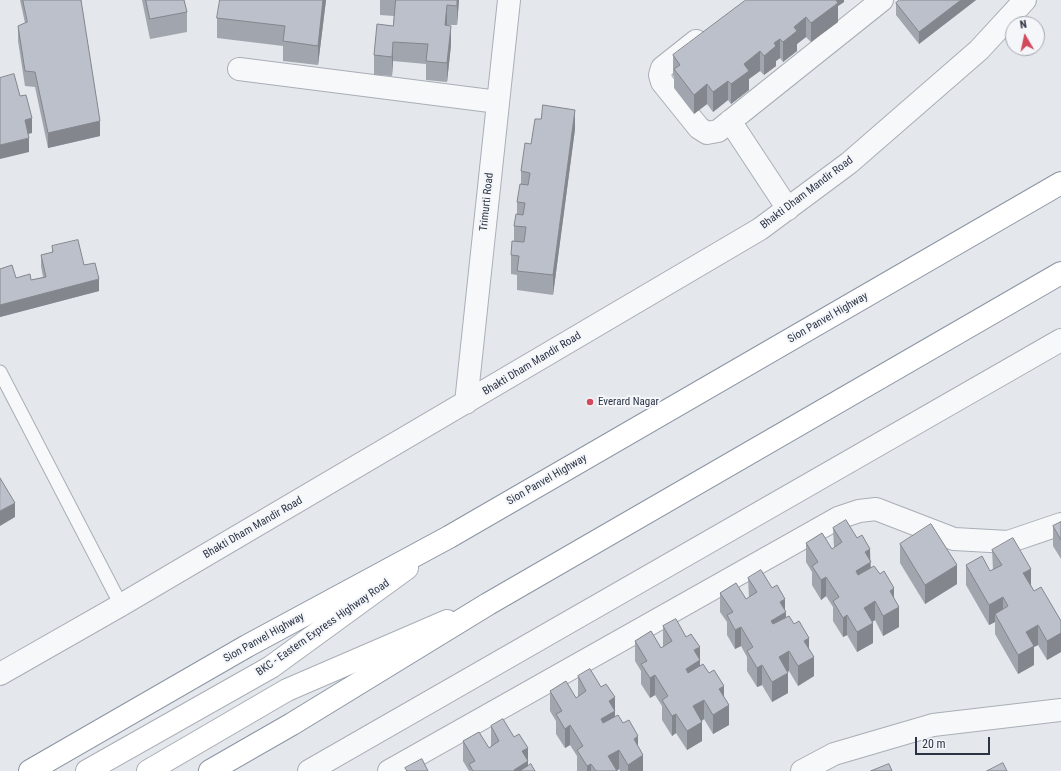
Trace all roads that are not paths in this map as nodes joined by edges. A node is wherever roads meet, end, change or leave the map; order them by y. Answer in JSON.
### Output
{"nodes":[{"id":1,"x":509,"y":0,"type":"edge"},
{"id":2,"x":1025,"y":0,"type":"edge"},
{"id":3,"x":873,"y":3,"type":"edge"},
{"id":4,"x":712,"y":29,"type":"edge"},
{"id":5,"x":239,"y":69,"type":"dead end"},
{"id":6,"x":498,"y":102,"type":"junction"},
{"id":7,"x":730,"y":121,"type":"junction"},
{"id":8,"x":1061,"y":183,"type":"edge"},
{"id":9,"x":788,"y":209,"type":"junction"},
{"id":10,"x":1061,"y":273,"type":"edge"},
{"id":11,"x":1061,"y":340,"type":"edge"},
{"id":12,"x":0,"y":372,"type":"edge"},
{"id":13,"x":466,"y":403,"type":"junction"},
{"id":14,"x":1061,"y":524,"type":"edge"},
{"id":15,"x":449,"y":537,"type":"junction"},
{"id":16,"x":488,"y":604,"type":"junction"},
{"id":17,"x":121,"y":605,"type":"junction"},
{"id":18,"x":0,"y":674,"type":"edge"},
{"id":19,"x":1061,"y":710,"type":"edge"},
{"id":20,"x":30,"y":771,"type":"edge"},
{"id":21,"x":87,"y":771,"type":"edge"},
{"id":22,"x":148,"y":771,"type":"edge"},
{"id":23,"x":210,"y":771,"type":"edge"},
{"id":24,"x":309,"y":771,"type":"edge"},
{"id":25,"x":389,"y":771,"type":"edge"},
{"id":26,"x":802,"y":771,"type":"edge"}],
"edges":[{"from":1,"to":6,"type":"street","name":"Trimurti Road"},
{"from":2,"to":9,"type":"street","name":"Bhakti Dham Mandir Road"},
{"from":3,"to":7,"type":"street"},
{"from":4,"to":7,"type":"street"},
{"from":5,"to":6,"type":"street"},
{"from":6,"to":13,"type":"street","name":"Trimurti Road"},
{"from":7,"to":9,"type":"street"},
{"from":8,"to":15,"type":"main road","name":"Sion Panvel Highway"},
{"from":9,"to":13,"type":"street","name":"Bhakti Dham Mandir Road"},
{"from":10,"to":16,"type":"main road"},
{"from":11,"to":24,"type":"street"},
{"from":12,"to":17,"type":"lane"},
{"from":13,"to":17,"type":"street","name":"Bhakti Dham Mandir Road"},
{"from":14,"to":25,"type":"street"},
{"from":15,"to":20,"type":"main road","name":"Sion Panvel Highway"},
{"from":15,"to":21,"type":"main road","name":"BKC - Eastern Express Highway Road"},
{"from":16,"to":22,"type":"main road"},
{"from":16,"to":23,"type":"main road"},
{"from":17,"to":18,"type":"street","name":"Bhakti Dham Mandir Road"},
{"from":19,"to":26,"type":"street"}]}
